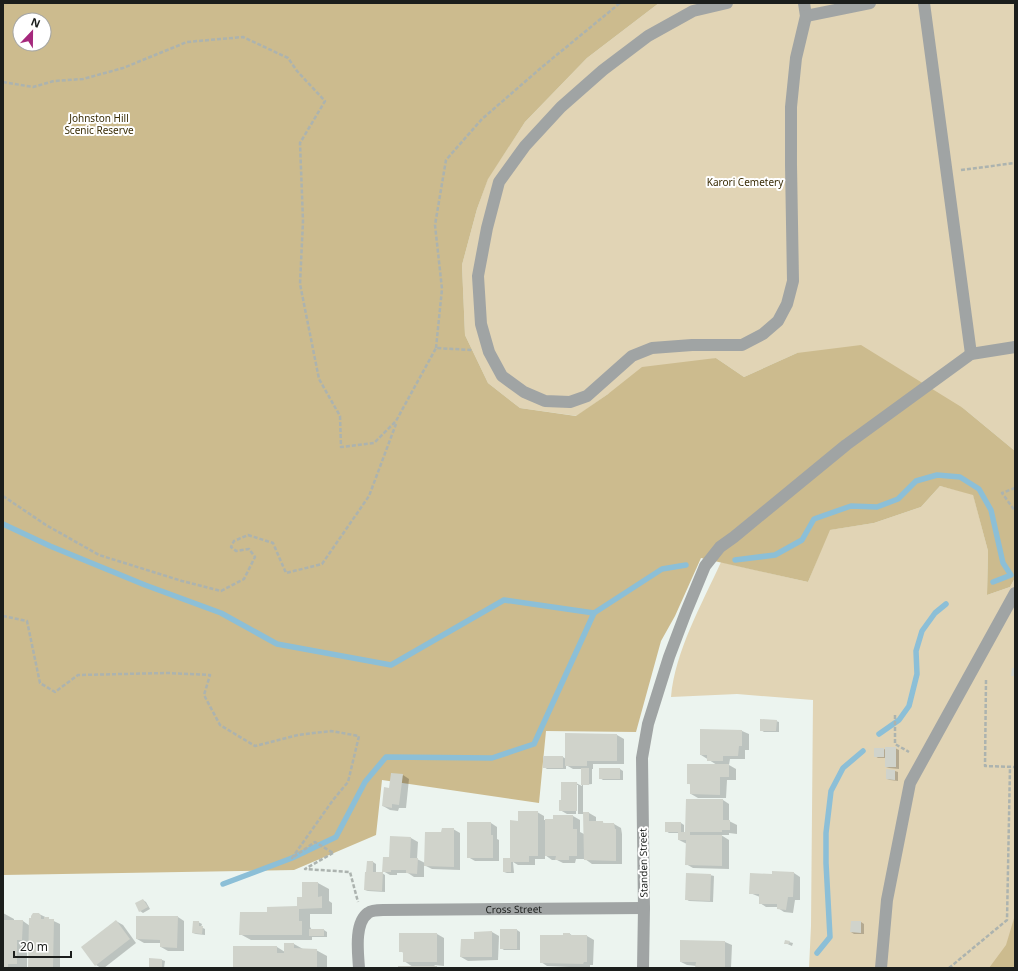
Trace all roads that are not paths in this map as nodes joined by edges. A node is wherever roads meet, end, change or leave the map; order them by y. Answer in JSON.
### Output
{"nodes":[{"id":1,"x":727,"y":3,"type":"edge"},
{"id":2,"x":804,"y":3,"type":"edge"},
{"id":3,"x":870,"y":3,"type":"edge"},
{"id":4,"x":924,"y":3,"type":"edge"},
{"id":5,"x":806,"y":16,"type":"junction"},
{"id":6,"x":1015,"y":348,"type":"edge"},
{"id":7,"x":971,"y":354,"type":"junction"},
{"id":8,"x":1015,"y":593,"type":"edge"},
{"id":9,"x":644,"y":908,"type":"junction"},
{"id":10,"x":358,"y":968,"type":"edge"},
{"id":11,"x":643,"y":968,"type":"edge"},
{"id":12,"x":881,"y":968,"type":"edge"}],
"edges":[{"from":1,"to":5,"type":"street"},
{"from":2,"to":5,"type":"street"},
{"from":3,"to":5,"type":"street"},
{"from":4,"to":7,"type":"street"},
{"from":6,"to":7,"type":"street"},
{"from":7,"to":9,"type":"street","name":"Standen Street"},
{"from":8,"to":12,"type":"street"},
{"from":9,"to":10,"type":"street","name":"Cross Street"},
{"from":9,"to":11,"type":"street","name":"Standen Street"}]}
